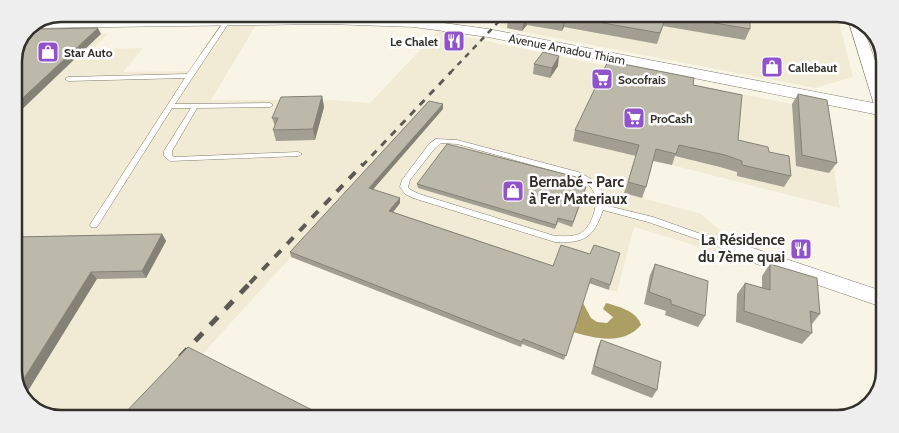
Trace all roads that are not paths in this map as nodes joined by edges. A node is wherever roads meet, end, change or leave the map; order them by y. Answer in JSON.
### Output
{"nodes":[{"id":1,"x":226,"y":22,"type":"edge"},
{"id":2,"x":402,"y":22,"type":"edge"},
{"id":3,"x":857,"y":28,"type":"edge"},
{"id":4,"x":189,"y":76,"type":"junction"},
{"id":5,"x":68,"y":79,"type":"dead end"},
{"id":6,"x":876,"y":86,"type":"edge"},
{"id":7,"x":270,"y":105,"type":"dead end"},
{"id":8,"x":170,"y":106,"type":"junction"},
{"id":9,"x":195,"y":106,"type":"junction"},
{"id":10,"x":876,"y":109,"type":"edge"},
{"id":11,"x":298,"y":154,"type":"dead end"},
{"id":12,"x":601,"y":207,"type":"junction"},
{"id":13,"x":94,"y":225,"type":"dead end"},
{"id":14,"x":729,"y":247,"type":"joint"},
{"id":15,"x":876,"y":298,"type":"edge"}],
"edges":[{"from":1,"to":4,"type":"lane"},
{"from":2,"to":10,"type":"main road","name":"Avenue Amadou Thiam"},
{"from":3,"to":6,"type":"street"},
{"from":4,"to":5,"type":"lane"},
{"from":4,"to":8,"type":"lane"},
{"from":7,"to":9,"type":"lane"},
{"from":8,"to":9,"type":"lane"},
{"from":8,"to":13,"type":"lane"},
{"from":9,"to":11,"type":"lane"},
{"from":12,"to":12,"type":"lane"},
{"from":12,"to":14,"type":"lane"},
{"from":14,"to":15,"type":"street"}]}
